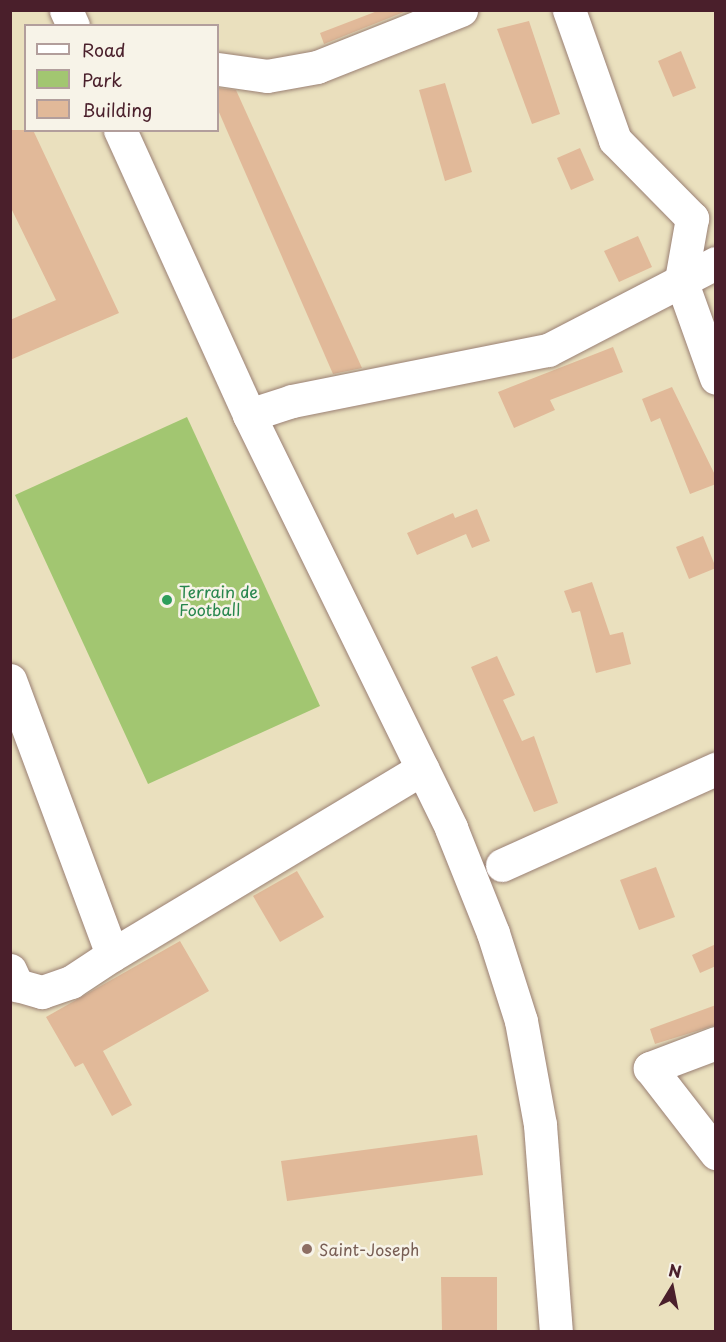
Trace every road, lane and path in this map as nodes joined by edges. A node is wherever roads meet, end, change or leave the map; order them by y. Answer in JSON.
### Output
{"nodes":[{"id":1,"x":66,"y":10,"type":"edge"},
{"id":2,"x":461,"y":10,"type":"edge"},
{"id":3,"x":569,"y":10,"type":"edge"},
{"id":4,"x":72,"y":24,"type":"edge"},
{"id":5,"x":219,"y":69,"type":"edge"},
{"id":6,"x":121,"y":132,"type":"edge"},
{"id":7,"x":716,"y":263,"type":"edge"},
{"id":8,"x":681,"y":280,"type":"junction"},
{"id":9,"x":716,"y":378,"type":"edge"},
{"id":10,"x":249,"y":414,"type":"junction"},
{"id":11,"x":10,"y":680,"type":"edge"},
{"id":12,"x":422,"y":769,"type":"junction"},
{"id":13,"x":716,"y":769,"type":"edge"},
{"id":14,"x":502,"y":865,"type":"dead end"},
{"id":15,"x":112,"y":956,"type":"junction"},
{"id":16,"x":10,"y":970,"type":"edge"},
{"id":17,"x":716,"y":1042,"type":"edge"},
{"id":18,"x":716,"y":1153,"type":"edge"},
{"id":19,"x":556,"y":1332,"type":"edge"}],
"edges":[{"from":1,"to":4,"type":"street"},
{"from":2,"to":5,"type":"street"},
{"from":3,"to":8,"type":"street"},
{"from":6,"to":10,"type":"street"},
{"from":7,"to":8,"type":"street"},
{"from":8,"to":9,"type":"street"},
{"from":8,"to":10,"type":"street"},
{"from":10,"to":12,"type":"street"},
{"from":11,"to":15,"type":"street"},
{"from":12,"to":15,"type":"street"},
{"from":12,"to":19,"type":"street"},
{"from":13,"to":14,"type":"street"},
{"from":15,"to":16,"type":"street"},
{"from":17,"to":18,"type":"street"}]}
